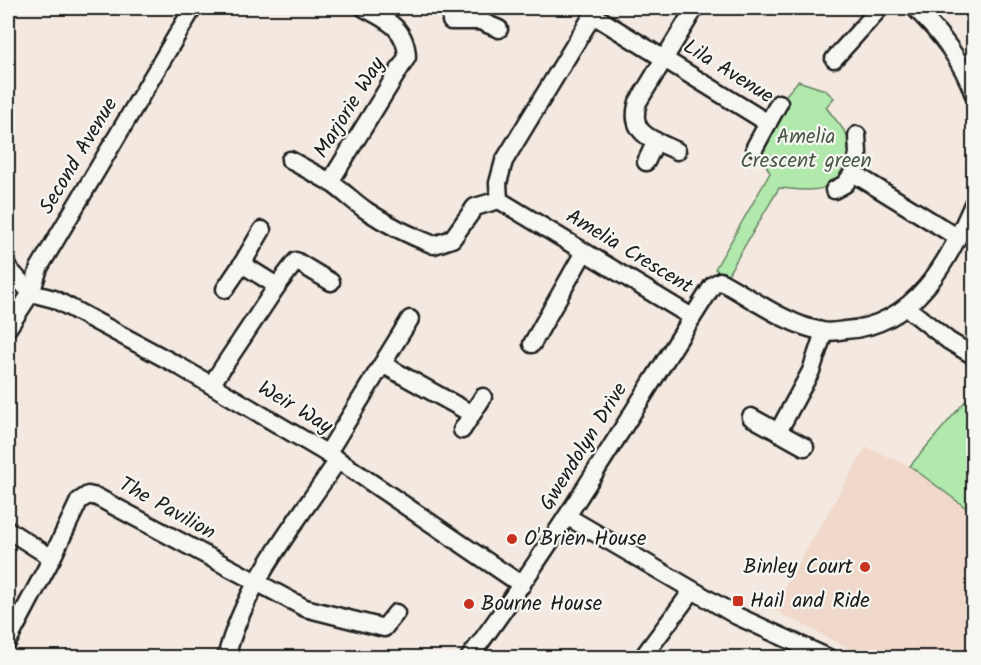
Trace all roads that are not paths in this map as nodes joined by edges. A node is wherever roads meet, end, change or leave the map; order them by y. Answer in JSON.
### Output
{"nodes":[{"id":1,"x":193,"y":8,"type":"edge"},
{"id":2,"x":364,"y":8,"type":"edge"},
{"id":3,"x":695,"y":8,"type":"edge"},
{"id":4,"x":880,"y":8,"type":"edge"},
{"id":5,"x":915,"y":8,"type":"edge"},
{"id":6,"x":595,"y":11,"type":"edge"},
{"id":7,"x":481,"y":14,"type":"edge"},
{"id":8,"x":451,"y":21,"type":"dead end"},
{"id":9,"x":499,"y":29,"type":"dead end"},
{"id":10,"x":664,"y":58,"type":"junction"},
{"id":11,"x":834,"y":59,"type":"dead end"},
{"id":12,"x":973,"y":93,"type":"edge"},
{"id":13,"x":779,"y":104,"type":"dead end"},
{"id":14,"x":768,"y":123,"type":"junction"},
{"id":15,"x":857,"y":135,"type":"dead end"},
{"id":16,"x":656,"y":141,"type":"junction"},
{"id":17,"x":755,"y":147,"type":"dead end"},
{"id":18,"x":677,"y":152,"type":"dead end"},
{"id":19,"x":290,"y":160,"type":"dead end"},
{"id":20,"x":646,"y":162,"type":"dead end"},
{"id":21,"x":853,"y":173,"type":"junction"},
{"id":22,"x":330,"y":182,"type":"junction"},
{"id":23,"x":834,"y":190,"type":"dead end"},
{"id":24,"x":499,"y":200,"type":"junction"},
{"id":25,"x":974,"y":202,"type":"edge"},
{"id":26,"x":262,"y":230,"type":"dead end"},
{"id":27,"x":957,"y":237,"type":"junction"},
{"id":28,"x":584,"y":252,"type":"junction"},
{"id":29,"x":242,"y":264,"type":"junction"},
{"id":30,"x":8,"y":268,"type":"edge"},
{"id":31,"x":331,"y":282,"type":"dead end"},
{"id":32,"x":277,"y":286,"type":"junction"},
{"id":33,"x":225,"y":289,"type":"dead end"},
{"id":34,"x":31,"y":293,"type":"junction"},
{"id":35,"x":906,"y":307,"type":"junction"},
{"id":36,"x":692,"y":317,"type":"junction"},
{"id":37,"x":410,"y":319,"type":"dead end"},
{"id":38,"x":8,"y":328,"type":"edge"},
{"id":39,"x":824,"y":332,"type":"junction"},
{"id":40,"x":532,"y":344,"type":"dead end"},
{"id":41,"x":974,"y":356,"type":"edge"},
{"id":42,"x":384,"y":365,"type":"junction"},
{"id":43,"x":212,"y":385,"type":"junction"},
{"id":44,"x":483,"y":398,"type":"dead end"},
{"id":45,"x":472,"y":414,"type":"junction"},
{"id":46,"x":751,"y":417,"type":"dead end"},
{"id":47,"x":462,"y":429,"type":"dead end"},
{"id":48,"x":778,"y":432,"type":"junction"},
{"id":49,"x":805,"y":447,"type":"dead end"},
{"id":50,"x":332,"y":457,"type":"junction"},
{"id":51,"x":568,"y":517,"type":"junction"},
{"id":52,"x":8,"y":530,"type":"edge"},
{"id":53,"x":52,"y":558,"type":"junction"},
{"id":54,"x":256,"y":584,"type":"junction"},
{"id":55,"x":522,"y":585,"type":"junction"},
{"id":56,"x":692,"y":591,"type":"junction"},
{"id":57,"x":396,"y":613,"type":"dead end"},
{"id":58,"x":8,"y":641,"type":"edge"},
{"id":59,"x":226,"y":657,"type":"edge"},
{"id":60,"x":469,"y":657,"type":"edge"},
{"id":61,"x":642,"y":657,"type":"edge"},
{"id":62,"x":829,"y":657,"type":"edge"}],
"edges":[{"from":1,"to":34,"type":"street","name":"Second Avenue"},
{"from":2,"to":22,"type":"street","name":"Marjorie Way"},
{"from":3,"to":10,"type":"street","name":"Lila Avenue"},
{"from":4,"to":11,"type":"street"},
{"from":5,"to":12,"type":"street"},
{"from":6,"to":10,"type":"street","name":"Lila Avenue"},
{"from":6,"to":24,"type":"street"},
{"from":7,"to":8,"type":"street"},
{"from":7,"to":9,"type":"street"},
{"from":10,"to":14,"type":"street","name":"Lila Avenue"},
{"from":10,"to":16,"type":"street","name":"Lila Avenue"},
{"from":13,"to":14,"type":"street","name":"Lila Avenue"},
{"from":14,"to":17,"type":"street","name":"Lila Avenue"},
{"from":15,"to":21,"type":"street"},
{"from":16,"to":18,"type":"street","name":"Lila Avenue"},
{"from":16,"to":20,"type":"street"},
{"from":19,"to":22,"type":"street","name":"Marjorie Way"},
{"from":21,"to":23,"type":"street"},
{"from":21,"to":27,"type":"street"},
{"from":22,"to":24,"type":"street","name":"Marjorie Way"},
{"from":24,"to":28,"type":"street","name":"Amelia Crescent"},
{"from":25,"to":27,"type":"street","name":"Amelia Crescent"},
{"from":26,"to":29,"type":"street"},
{"from":27,"to":35,"type":"street","name":"Amelia Crescent"},
{"from":28,"to":36,"type":"street","name":"Amelia Crescent"},
{"from":28,"to":40,"type":"street"},
{"from":29,"to":32,"type":"street"},
{"from":29,"to":33,"type":"street"},
{"from":30,"to":34,"type":"street"},
{"from":31,"to":32,"type":"street"},
{"from":32,"to":43,"type":"street"},
{"from":34,"to":38,"type":"street","name":"Second Avenue"},
{"from":34,"to":43,"type":"street","name":"Weir Way"},
{"from":35,"to":39,"type":"street","name":"Amelia Crescent"},
{"from":35,"to":41,"type":"street"},
{"from":36,"to":39,"type":"street","name":"Amelia Crescent"},
{"from":36,"to":51,"type":"street","name":"Gwendolyn Drive"},
{"from":37,"to":42,"type":"street"},
{"from":39,"to":48,"type":"street"},
{"from":42,"to":45,"type":"street"},
{"from":42,"to":50,"type":"street"},
{"from":43,"to":50,"type":"street","name":"Weir Way"},
{"from":44,"to":45,"type":"street"},
{"from":45,"to":47,"type":"street"},
{"from":46,"to":48,"type":"street"},
{"from":48,"to":49,"type":"street"},
{"from":50,"to":54,"type":"street"},
{"from":50,"to":55,"type":"street","name":"Weir Way"},
{"from":51,"to":55,"type":"street","name":"Gwendolyn Drive"},
{"from":51,"to":56,"type":"street"},
{"from":52,"to":53,"type":"street"},
{"from":53,"to":54,"type":"street","name":"The Pavilion"},
{"from":53,"to":58,"type":"street","name":"The Pavilion"},
{"from":54,"to":57,"type":"street","name":"The Pavilion"},
{"from":54,"to":59,"type":"street"},
{"from":55,"to":60,"type":"street","name":"Gwendolyn Drive"},
{"from":56,"to":61,"type":"street"},
{"from":56,"to":62,"type":"street"}]}
